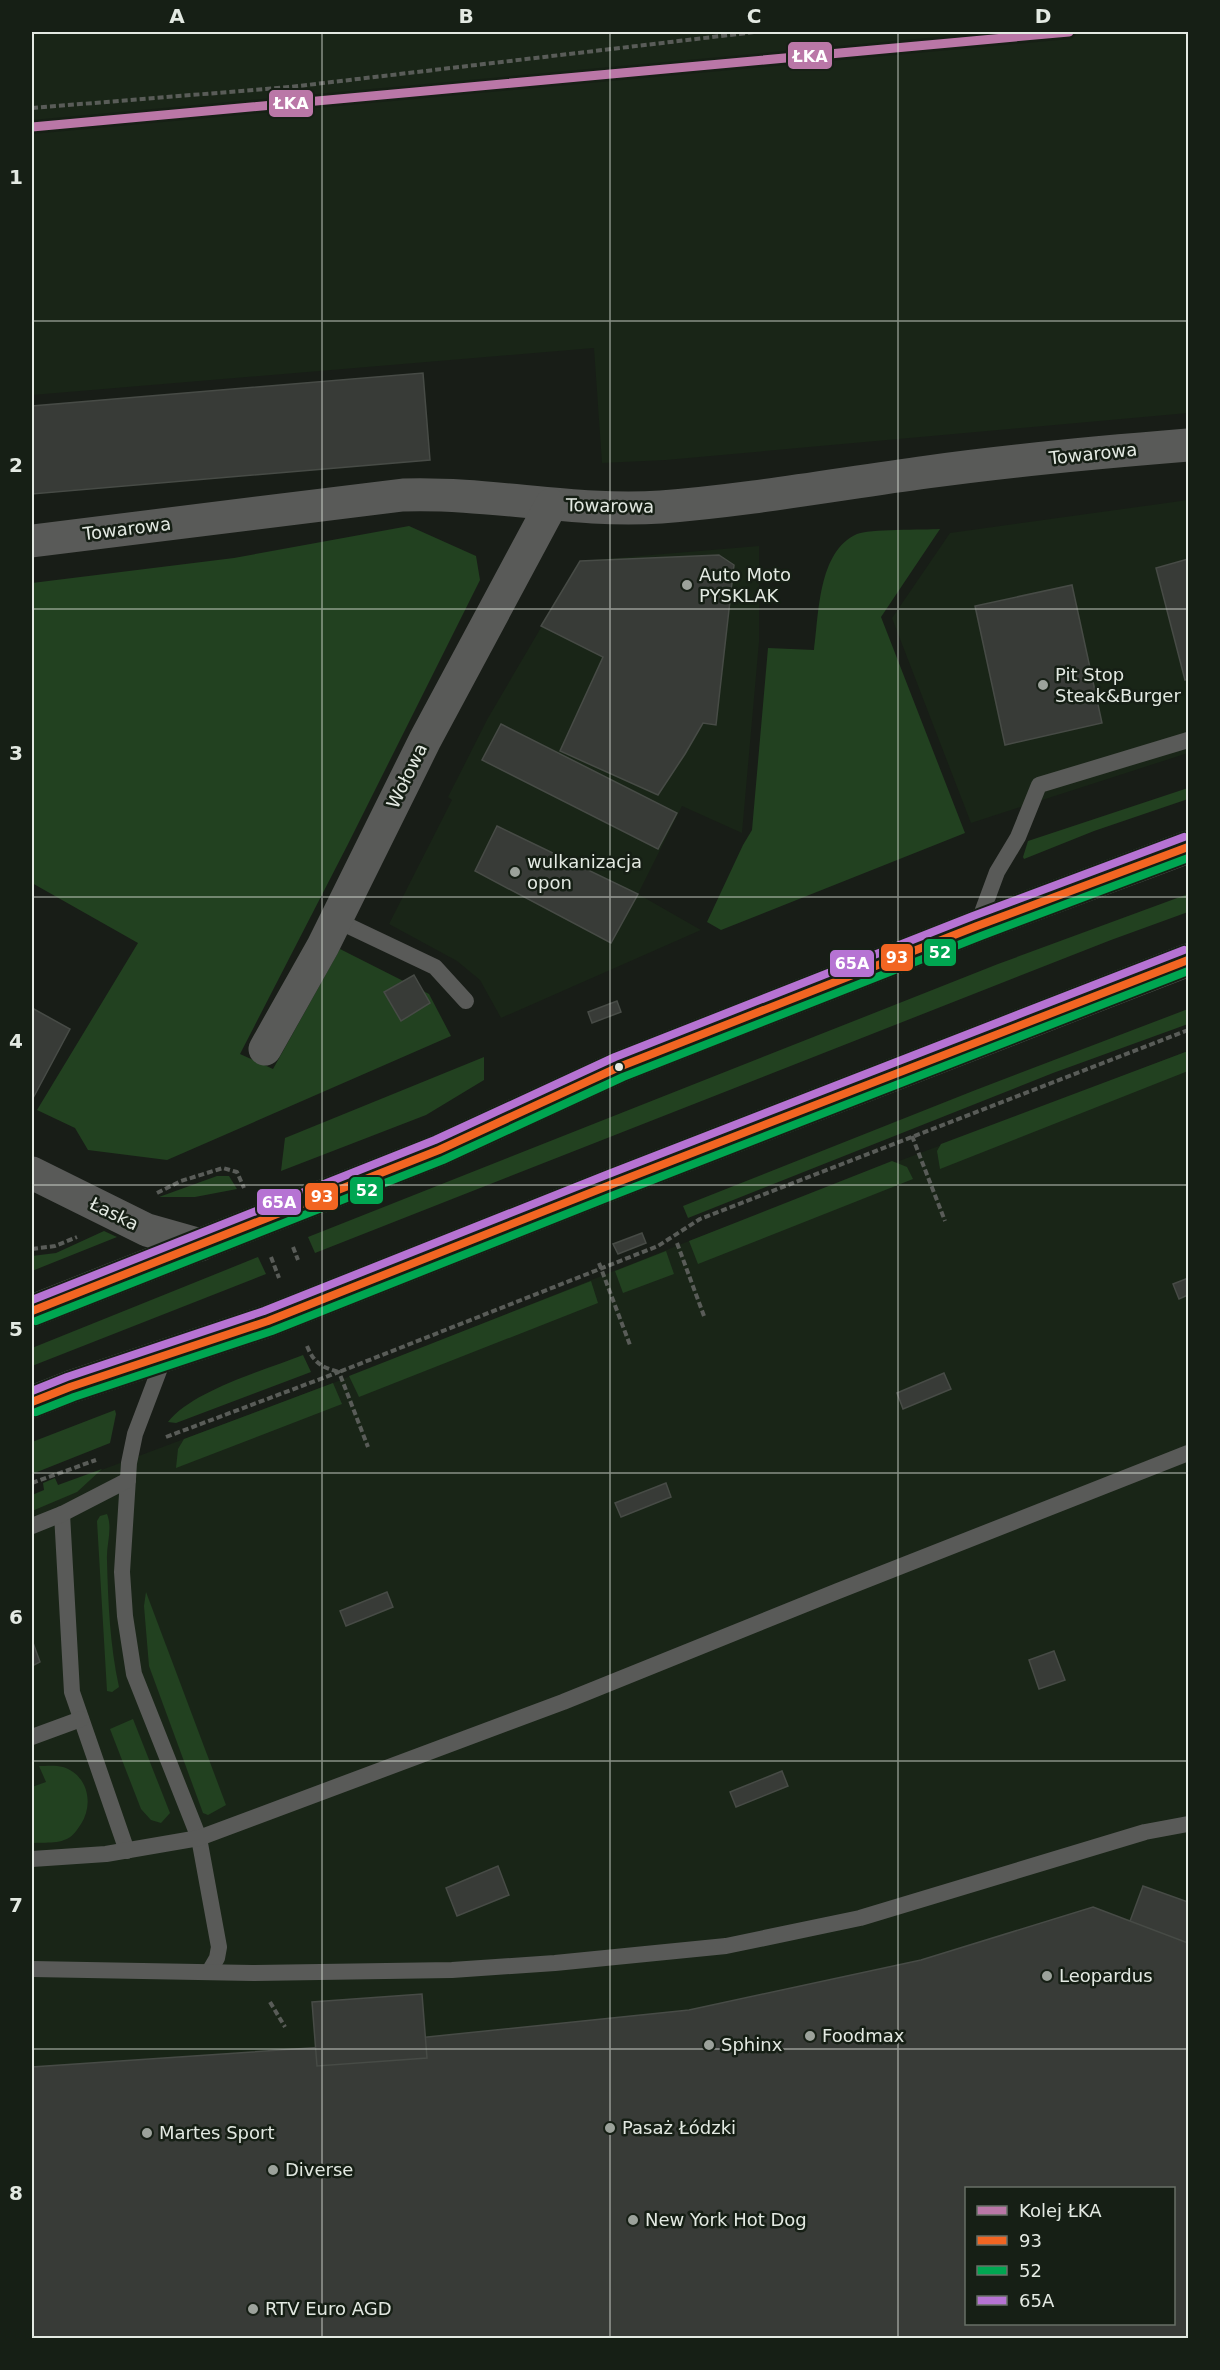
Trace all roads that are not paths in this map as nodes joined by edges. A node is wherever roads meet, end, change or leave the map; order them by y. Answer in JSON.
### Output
{"nodes":[{"id":1,"x":1188,"y":445,"type":"edge"},
{"id":2,"x":551,"y":505,"type":"junction"},
{"id":3,"x":32,"y":541,"type":"edge"},
{"id":4,"x":1188,"y":740,"type":"edge"},
{"id":5,"x":1188,"y":847,"type":"edge"},
{"id":6,"x":336,"y":920,"type":"junction"},
{"id":7,"x":977,"y":926,"type":"junction"},
{"id":8,"x":1188,"y":960,"type":"edge"},
{"id":9,"x":466,"y":1001,"type":"dead end"},
{"id":10,"x":265,"y":1048,"type":"dead end"},
{"id":11,"x":32,"y":1173,"type":"edge"},
{"id":12,"x":200,"y":1245,"type":"junction"},
{"id":13,"x":32,"y":1311,"type":"edge"},
{"id":14,"x":166,"y":1354,"type":"junction"},
{"id":15,"x":32,"y":1402,"type":"edge"},
{"id":16,"x":1188,"y":1453,"type":"edge"},
{"id":17,"x":128,"y":1480,"type":"junction"},
{"id":18,"x":62,"y":1514,"type":"junction"},
{"id":19,"x":32,"y":1526,"type":"edge"},
{"id":20,"x":81,"y":1719,"type":"junction"},
{"id":21,"x":32,"y":1737,"type":"edge"},
{"id":22,"x":1188,"y":1824,"type":"edge"},
{"id":23,"x":199,"y":1838,"type":"junction"},
{"id":24,"x":128,"y":1851,"type":"junction"},
{"id":25,"x":32,"y":1859,"type":"edge"},
{"id":26,"x":32,"y":1970,"type":"edge"},
{"id":27,"x":210,"y":1970,"type":"junction"}],
"edges":[{"from":1,"to":2,"type":"street","name":"Towarowa"},
{"from":2,"to":3,"type":"street","name":"Towarowa"},
{"from":2,"to":6,"type":"street","name":"Wołowa"},
{"from":4,"to":7,"type":"lane"},
{"from":5,"to":7,"type":"main road"},
{"from":6,"to":9,"type":"lane"},
{"from":6,"to":10,"type":"street","name":"Wołowa"},
{"from":7,"to":12,"type":"main road"},
{"from":8,"to":14,"type":"main road"},
{"from":11,"to":12,"type":"street","name":"Łaska"},
{"from":12,"to":13,"type":"main road"},
{"from":14,"to":15,"type":"main road"},
{"from":14,"to":17,"type":"lane"},
{"from":16,"to":23,"type":"lane"},
{"from":17,"to":18,"type":"lane"},
{"from":17,"to":23,"type":"lane"},
{"from":18,"to":19,"type":"lane"},
{"from":18,"to":20,"type":"lane"},
{"from":20,"to":21,"type":"lane"},
{"from":20,"to":24,"type":"lane"},
{"from":22,"to":27,"type":"lane"},
{"from":23,"to":24,"type":"lane"},
{"from":23,"to":27,"type":"lane"},
{"from":24,"to":25,"type":"lane"},
{"from":26,"to":27,"type":"lane"}]}
